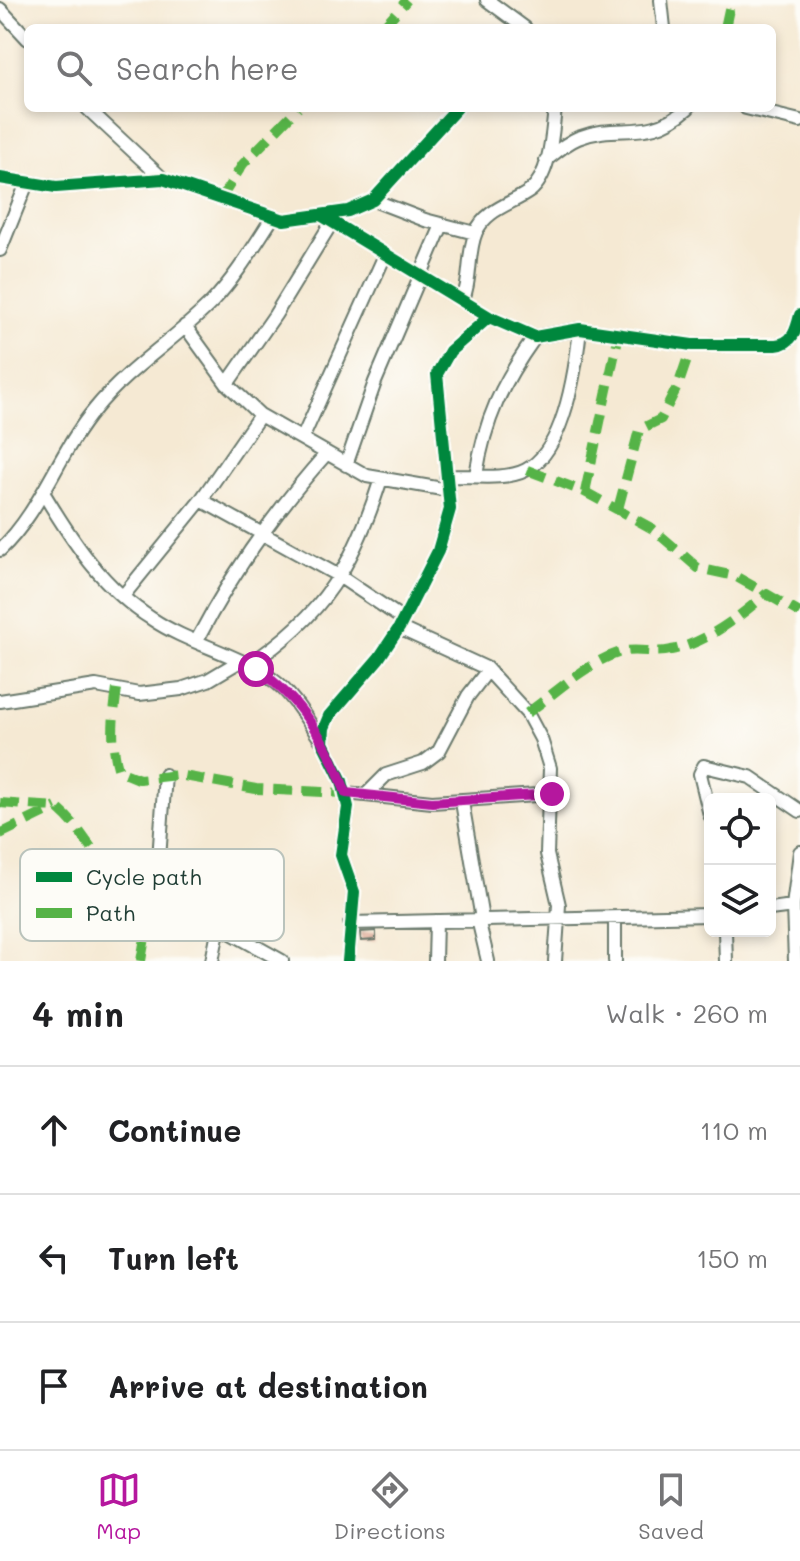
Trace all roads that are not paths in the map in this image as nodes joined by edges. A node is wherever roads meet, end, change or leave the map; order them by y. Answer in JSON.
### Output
{"nodes":[{"id":1,"x":487,"y":0,"type":"edge"},
{"id":2,"x":661,"y":0,"type":"edge"},
{"id":3,"x":0,"y":9,"type":"edge"},
{"id":4,"x":520,"y":24,"type":"edge"},
{"id":5,"x":664,"y":24,"type":"edge"},
{"id":6,"x":24,"y":35,"type":"edge"},
{"id":7,"x":91,"y":112,"type":"edge"},
{"id":8,"x":453,"y":112,"type":"edge"},
{"id":9,"x":554,"y":112,"type":"edge"},
{"id":10,"x":683,"y":112,"type":"edge"},
{"id":11,"x":763,"y":112,"type":"edge"},
{"id":12,"x":800,"y":121,"type":"edge"},
{"id":13,"x":546,"y":160,"type":"junction"},
{"id":14,"x":0,"y":178,"type":"edge"},
{"id":15,"x":163,"y":179,"type":"junction"},
{"id":16,"x":27,"y":183,"type":"junction"},
{"id":17,"x":373,"y":200,"type":"junction"},
{"id":18,"x":273,"y":217,"type":"junction"},
{"id":19,"x":326,"y":219,"type":"junction"},
{"id":20,"x":442,"y":225,"type":"junction"},
{"id":21,"x":475,"y":233,"type":"junction"},
{"id":22,"x":0,"y":250,"type":"edge"},
{"id":23,"x":385,"y":255,"type":"junction"},
{"id":24,"x":421,"y":278,"type":"junction"},
{"id":25,"x":463,"y":299,"type":"junction"},
{"id":26,"x":800,"y":315,"type":"edge"},
{"id":27,"x":489,"y":317,"type":"junction"},
{"id":28,"x":185,"y":326,"type":"junction"},
{"id":29,"x":580,"y":329,"type":"junction"},
{"id":30,"x":535,"y":337,"type":"junction"},
{"id":31,"x":227,"y":384,"type":"junction"},
{"id":32,"x":260,"y":415,"type":"junction"},
{"id":33,"x":303,"y":437,"type":"junction"},
{"id":34,"x":327,"y":453,"type":"junction"},
{"id":35,"x":346,"y":465,"type":"junction"},
{"id":36,"x":476,"y":475,"type":"junction"},
{"id":37,"x":446,"y":476,"type":"junction"},
{"id":38,"x":381,"y":479,"type":"junction"},
{"id":39,"x":448,"y":490,"type":"junction"},
{"id":40,"x":44,"y":494,"type":"junction"},
{"id":41,"x":201,"y":500,"type":"junction"},
{"id":42,"x":261,"y":532,"type":"junction"},
{"id":43,"x":0,"y":550,"type":"edge"},
{"id":44,"x":339,"y":576,"type":"junction"},
{"id":45,"x":123,"y":596,"type":"junction"},
{"id":46,"x":401,"y":624,"type":"junction"},
{"id":47,"x":197,"y":640,"type":"junction"},
{"id":48,"x":244,"y":663,"type":"junction"},
{"id":49,"x":488,"y":670,"type":"junction"},
{"id":50,"x":0,"y":701,"type":"edge"},
{"id":51,"x":323,"y":743,"type":"junction"},
{"id":52,"x":165,"y":775,"type":"dead end"},
{"id":53,"x":346,"y":793,"type":"junction"},
{"id":54,"x":705,"y":793,"type":"edge"},
{"id":55,"x":774,"y":793,"type":"edge"},
{"id":56,"x":552,"y":794,"type":"junction"},
{"id":57,"x":366,"y":795,"type":"junction"},
{"id":58,"x":776,"y":795,"type":"edge"},
{"id":59,"x":462,"y":802,"type":"junction"},
{"id":60,"x":800,"y":811,"type":"edge"},
{"id":61,"x":158,"y":849,"type":"edge"},
{"id":62,"x":800,"y":852,"type":"edge"},
{"id":63,"x":793,"y":906,"type":"junction"},
{"id":64,"x":776,"y":908,"type":"edge"},
{"id":65,"x":704,"y":915,"type":"edge"},
{"id":66,"x":615,"y":918,"type":"junction"},
{"id":67,"x":480,"y":919,"type":"junction"},
{"id":68,"x":559,"y":919,"type":"junction"},
{"id":69,"x":436,"y":921,"type":"junction"},
{"id":70,"x":350,"y":923,"type":"junction"},
{"id":71,"x":725,"y":937,"type":"edge"},
{"id":72,"x":216,"y":941,"type":"edge"},
{"id":73,"x":246,"y":941,"type":"edge"},
{"id":74,"x":212,"y":961,"type":"edge"},
{"id":75,"x":282,"y":961,"type":"edge"},
{"id":76,"x":348,"y":961,"type":"edge"},
{"id":77,"x":435,"y":961,"type":"edge"},
{"id":78,"x":488,"y":961,"type":"edge"},
{"id":79,"x":555,"y":961,"type":"edge"},
{"id":80,"x":615,"y":961,"type":"edge"},
{"id":81,"x":726,"y":961,"type":"edge"},
{"id":82,"x":795,"y":961,"type":"edge"}],
"edges":[{"from":1,"to":4,"type":"street"},
{"from":2,"to":5,"type":"street"},
{"from":3,"to":6,"type":"street"},
{"from":7,"to":15,"type":"street"},
{"from":8,"to":17,"type":"street"},
{"from":9,"to":13,"type":"street"},
{"from":10,"to":13,"type":"street"},
{"from":11,"to":12,"type":"street"},
{"from":13,"to":21,"type":"street"},
{"from":14,"to":16,"type":"street"},
{"from":15,"to":16,"type":"street"},
{"from":15,"to":18,"type":"street"},
{"from":16,"to":22,"type":"street"},
{"from":17,"to":19,"type":"street"},
{"from":17,"to":20,"type":"street"},
{"from":18,"to":19,"type":"street"},
{"from":18,"to":28,"type":"street"},
{"from":19,"to":23,"type":"street"},
{"from":19,"to":31,"type":"street"},
{"from":20,"to":21,"type":"street"},
{"from":20,"to":24,"type":"street"},
{"from":21,"to":25,"type":"street"},
{"from":23,"to":24,"type":"street"},
{"from":23,"to":33,"type":"street"},
{"from":24,"to":25,"type":"street"},
{"from":24,"to":35,"type":"street"},
{"from":25,"to":27,"type":"street"},
{"from":26,"to":29,"type":"street"},
{"from":27,"to":30,"type":"street"},
{"from":27,"to":37,"type":"street"},
{"from":28,"to":31,"type":"street"},
{"from":28,"to":40,"type":"street"},
{"from":29,"to":30,"type":"street"},
{"from":29,"to":36,"type":"street"},
{"from":30,"to":36,"type":"street"},
{"from":31,"to":32,"type":"street"},
{"from":32,"to":33,"type":"street"},
{"from":32,"to":41,"type":"street"},
{"from":33,"to":34,"type":"street"},
{"from":34,"to":35,"type":"street"},
{"from":34,"to":42,"type":"street"},
{"from":35,"to":38,"type":"street"},
{"from":36,"to":37,"type":"street"},
{"from":37,"to":39,"type":"street"},
{"from":38,"to":39,"type":"street"},
{"from":38,"to":44,"type":"street"},
{"from":39,"to":46,"type":"street"},
{"from":40,"to":43,"type":"street"},
{"from":40,"to":45,"type":"street"},
{"from":41,"to":42,"type":"street"},
{"from":41,"to":45,"type":"street"},
{"from":42,"to":44,"type":"street"},
{"from":42,"to":47,"type":"street"},
{"from":44,"to":46,"type":"street"},
{"from":44,"to":48,"type":"street"},
{"from":45,"to":47,"type":"street"},
{"from":46,"to":49,"type":"street"},
{"from":46,"to":51,"type":"street"},
{"from":47,"to":48,"type":"street"},
{"from":48,"to":50,"type":"street"},
{"from":48,"to":51,"type":"street"},
{"from":49,"to":56,"type":"street"},
{"from":49,"to":57,"type":"street"},
{"from":51,"to":53,"type":"street"},
{"from":52,"to":61,"type":"street"},
{"from":53,"to":57,"type":"street"},
{"from":53,"to":70,"type":"street"},
{"from":54,"to":55,"type":"street"},
{"from":56,"to":59,"type":"street"},
{"from":56,"to":68,"type":"street"},
{"from":57,"to":59,"type":"street"},
{"from":58,"to":60,"type":"street"},
{"from":59,"to":67,"type":"street"},
{"from":62,"to":63,"type":"street"},
{"from":63,"to":64,"type":"street"},
{"from":63,"to":82,"type":"street"},
{"from":65,"to":66,"type":"street"},
{"from":66,"to":68,"type":"street"},
{"from":66,"to":80,"type":"street"},
{"from":67,"to":68,"type":"street"},
{"from":67,"to":69,"type":"street"},
{"from":67,"to":78,"type":"street"},
{"from":68,"to":79,"type":"street"},
{"from":69,"to":70,"type":"street"},
{"from":69,"to":77,"type":"street"},
{"from":70,"to":76,"type":"street"},
{"from":71,"to":81,"type":"street"},
{"from":72,"to":74,"type":"street"},
{"from":73,"to":75,"type":"street"}]}
